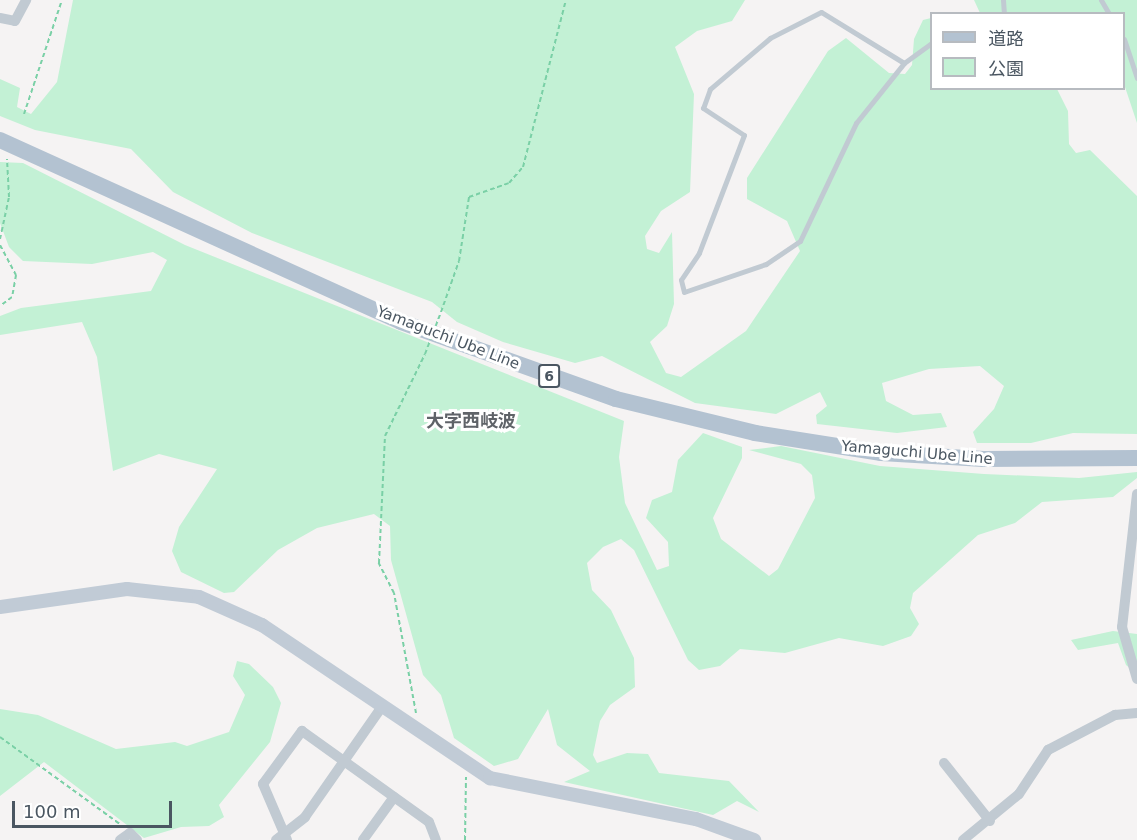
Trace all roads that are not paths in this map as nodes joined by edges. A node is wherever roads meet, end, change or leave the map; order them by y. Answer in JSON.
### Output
{"nodes":[{"id":1,"x":27,"y":0,"type":"edge"},
{"id":2,"x":0,"y":18,"type":"edge"},
{"id":3,"x":1125,"y":42,"type":"edge"},
{"id":4,"x":930,"y":44,"type":"edge"},
{"id":5,"x":904,"y":63,"type":"junction"},
{"id":6,"x":1137,"y":78,"type":"edge"},
{"id":7,"x":0,"y":140,"type":"edge"},
{"id":8,"x":1137,"y":458,"type":"edge"},
{"id":9,"x":1137,"y":494,"type":"edge"},
{"id":10,"x":0,"y":607,"type":"edge"},
{"id":11,"x":1137,"y":679,"type":"edge"},
{"id":12,"x":381,"y":708,"type":"junction"},
{"id":13,"x":1137,"y":713,"type":"edge"},
{"id":14,"x":344,"y":761,"type":"junction"},
{"id":15,"x":944,"y":764,"type":"dead end"},
{"id":16,"x":394,"y":797,"type":"junction"},
{"id":17,"x":990,"y":821,"type":"junction"},
{"id":18,"x":133,"y":836,"type":"edge"},
{"id":19,"x":283,"y":839,"type":"edge"},
{"id":20,"x":120,"y":840,"type":"edge"},
{"id":21,"x":363,"y":840,"type":"edge"},
{"id":22,"x":436,"y":840,"type":"edge"},
{"id":23,"x":754,"y":840,"type":"edge"},
{"id":24,"x":963,"y":840,"type":"edge"}],
"edges":[{"from":1,"to":2,"type":"street"},
{"from":3,"to":6,"type":"lane"},
{"from":4,"to":5,"type":"lane"},
{"from":5,"to":5,"type":"lane"},
{"from":7,"to":8,"type":"main road","name":"Yamaguchi Ube Line","number":"6"},
{"from":9,"to":11,"type":"street"},
{"from":10,"to":12,"type":"street"},
{"from":12,"to":14,"type":"street"},
{"from":12,"to":23,"type":"street"},
{"from":13,"to":17,"type":"street"},
{"from":14,"to":16,"type":"street"},
{"from":14,"to":19,"type":"street"},
{"from":14,"to":19,"type":"street"},
{"from":15,"to":17,"type":"street"},
{"from":16,"to":21,"type":"street"},
{"from":16,"to":22,"type":"street"},
{"from":17,"to":24,"type":"street"},
{"from":18,"to":20,"type":"street"}]}
